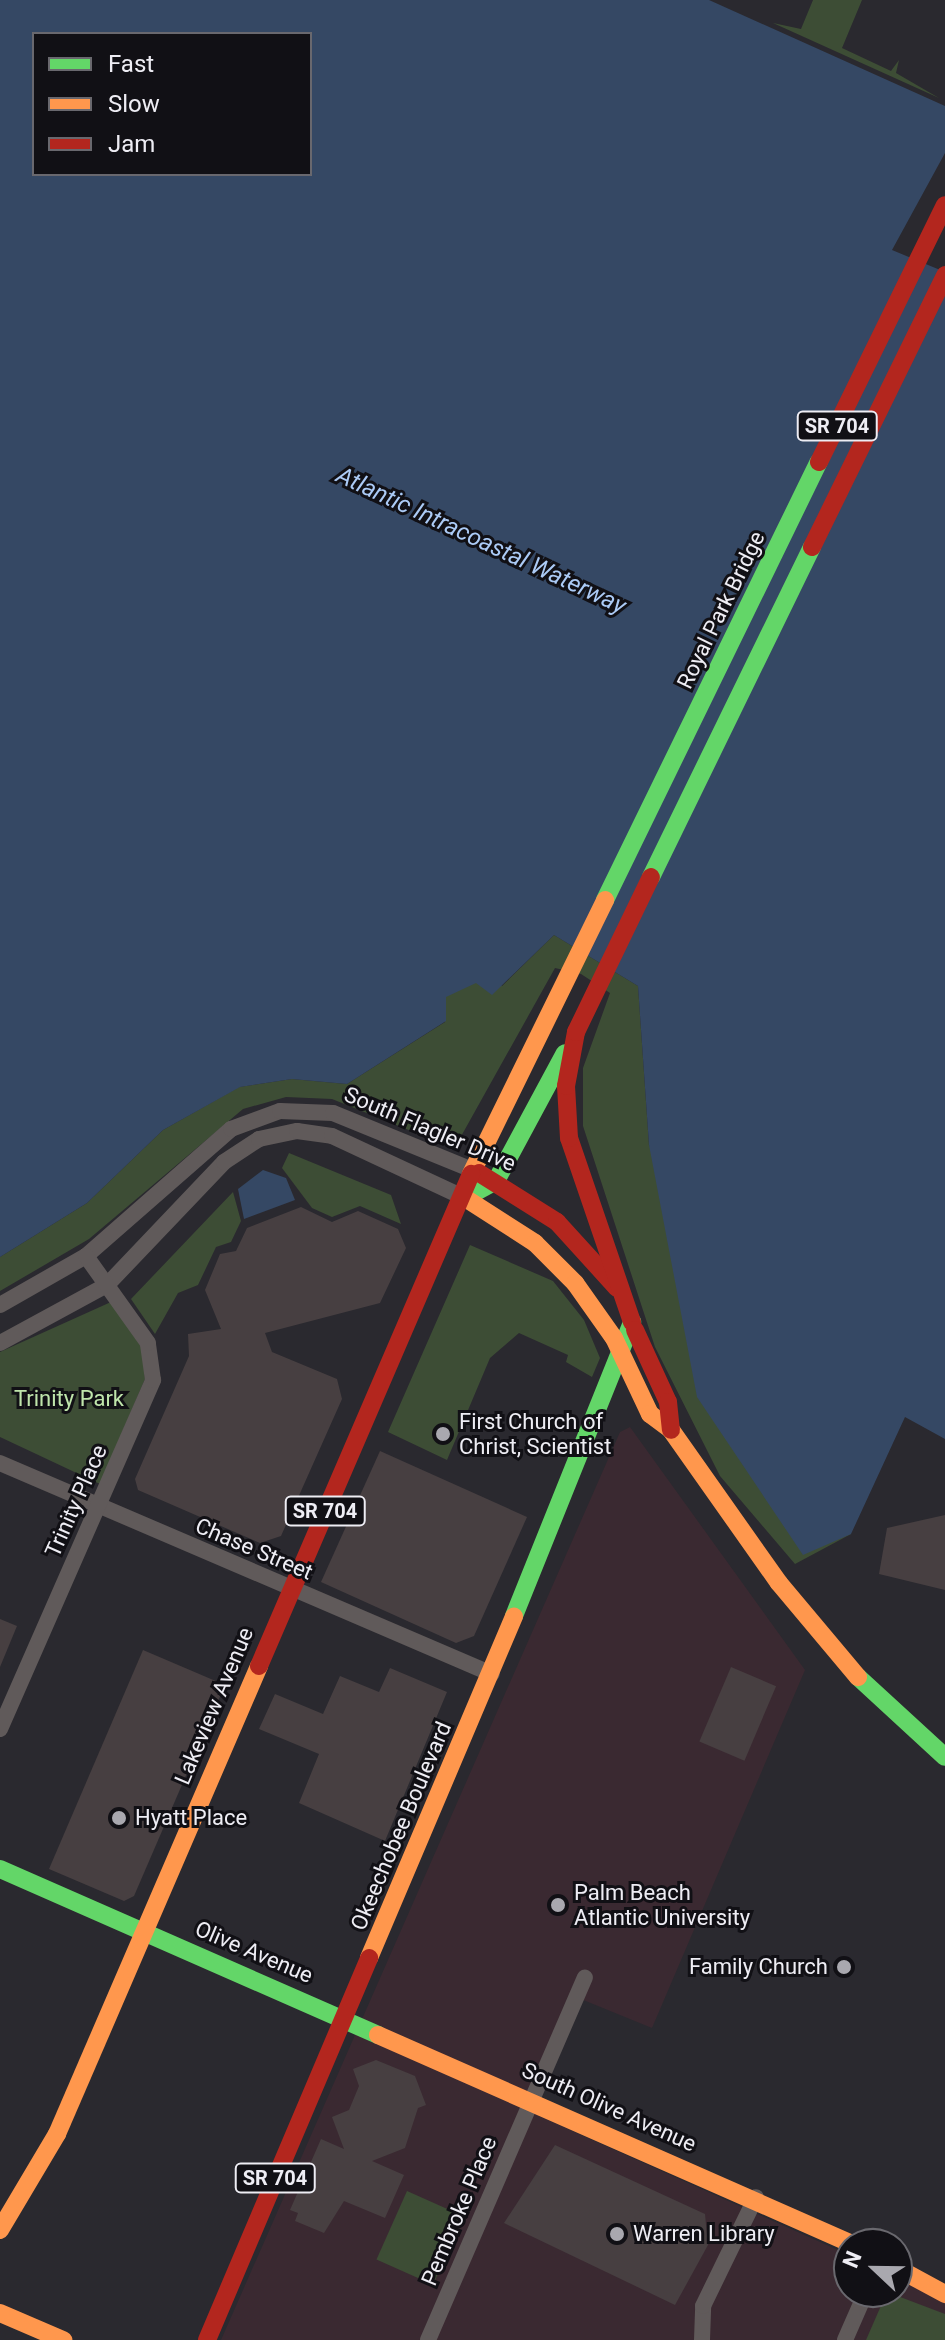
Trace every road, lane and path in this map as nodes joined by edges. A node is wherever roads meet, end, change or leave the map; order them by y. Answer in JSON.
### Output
{"nodes":[{"id":1,"x":945,"y":205,"type":"edge"},
{"id":2,"x":945,"y":275,"type":"edge"},
{"id":3,"x":562,"y":989,"type":"joint"},
{"id":4,"x":576,"y":1032,"type":"junction"},
{"id":5,"x":473,"y":1170,"type":"junction"},
{"id":6,"x":496,"y":1181,"type":"junction"},
{"id":7,"x":465,"y":1198,"type":"junction"},
{"id":8,"x":86,"y":1256,"type":"junction"},
{"id":9,"x":107,"y":1285,"type":"junction"},
{"id":10,"x":617,"y":1288,"type":"junction"},
{"id":11,"x":0,"y":1305,"type":"edge"},
{"id":12,"x":635,"y":1330,"type":"junction"},
{"id":13,"x":0,"y":1343,"type":"edge"},
{"id":14,"x":624,"y":1359,"type":"junction"},
{"id":15,"x":671,"y":1430,"type":"junction"},
{"id":16,"x":0,"y":1463,"type":"edge"},
{"id":17,"x":98,"y":1508,"type":"junction"},
{"id":18,"x":290,"y":1589,"type":"junction"},
{"id":19,"x":492,"y":1674,"type":"junction"},
{"id":20,"x":0,"y":1729,"type":"edge"},
{"id":21,"x":945,"y":1757,"type":"edge"},
{"id":22,"x":0,"y":1869,"type":"edge"},
{"id":23,"x":144,"y":1931,"type":"junction"},
{"id":24,"x":585,"y":1977,"type":"dead end"},
{"id":25,"x":345,"y":2017,"type":"junction"},
{"id":26,"x":532,"y":2100,"type":"junction"},
{"id":27,"x":756,"y":2197,"type":"junction"},
{"id":28,"x":0,"y":2230,"type":"edge"},
{"id":29,"x":833,"y":2235,"type":"edge"},
{"id":30,"x":913,"y":2277,"type":"edge"},
{"id":31,"x":945,"y":2294,"type":"edge"},
{"id":32,"x":859,"y":2308,"type":"edge"},
{"id":33,"x":0,"y":2313,"type":"edge"},
{"id":34,"x":63,"y":2340,"type":"edge"},
{"id":35,"x":207,"y":2340,"type":"edge"},
{"id":36,"x":428,"y":2340,"type":"edge"},
{"id":37,"x":702,"y":2340,"type":"edge"},
{"id":38,"x":845,"y":2340,"type":"edge"}],
"edges":[{"from":1,"to":3,"type":"main road","name":"Royal Park Bridge","number":"SR 704"},
{"from":2,"to":4,"type":"main road","number":"SR 704"},
{"from":3,"to":5,"type":"main road","name":"Lakeview Avenue","number":"SR 704"},
{"from":4,"to":6,"type":"main road"},
{"from":4,"to":10,"type":"main road","number":"SR 704"},
{"from":5,"to":6,"type":"main road","name":"South Flagler Drive"},
{"from":5,"to":7,"type":"main road","name":"Lakeview Avenue","number":"SR 704"},
{"from":5,"to":8,"type":"street","name":"South Flagler Drive"},
{"from":6,"to":7,"type":"main road"},
{"from":6,"to":10,"type":"main road","name":"South Flagler Drive"},
{"from":7,"to":9,"type":"street","name":"South Flagler Drive"},
{"from":7,"to":14,"type":"main road","name":"South Flagler Drive"},
{"from":7,"to":18,"type":"main road","name":"Lakeview Avenue","number":"SR 704"},
{"from":8,"to":9,"type":"street","name":"Trinity Place"},
{"from":8,"to":11,"type":"street","name":"South Flagler Drive"},
{"from":9,"to":13,"type":"street","name":"South Flagler Drive"},
{"from":9,"to":17,"type":"street","name":"Trinity Place"},
{"from":10,"to":12,"type":"main road","name":"South Flagler Drive","number":"SR 704"},
{"from":12,"to":14,"type":"main road","name":"Okeechobee Boulevard","number":"SR 704"},
{"from":12,"to":15,"type":"main road","name":"South Flagler Drive"},
{"from":14,"to":15,"type":"main road","name":"South Flagler Drive"},
{"from":14,"to":19,"type":"main road","name":"Okeechobee Boulevard","number":"SR 704"},
{"from":15,"to":21,"type":"main road","name":"South Flagler Drive"},
{"from":16,"to":17,"type":"street","name":"Chase Street"},
{"from":17,"to":18,"type":"street","name":"Chase Street"},
{"from":17,"to":20,"type":"street","name":"Trinity Place"},
{"from":18,"to":19,"type":"street","name":"Chase Street"},
{"from":18,"to":23,"type":"main road","name":"Lakeview Avenue","number":"SR 704"},
{"from":19,"to":25,"type":"main road","name":"Okeechobee Boulevard","number":"SR 704"},
{"from":22,"to":23,"type":"main road"},
{"from":23,"to":25,"type":"main road","name":"Olive Avenue"},
{"from":23,"to":28,"type":"main road","name":"Lakeview Avenue","number":"SR 704"},
{"from":24,"to":26,"type":"street","name":"Pembroke Place"},
{"from":25,"to":26,"type":"main road","name":"South Olive Avenue"},
{"from":25,"to":35,"type":"main road","name":"Okeechobee Boulevard","number":"SR 704"},
{"from":26,"to":27,"type":"main road","name":"South Olive Avenue"},
{"from":26,"to":36,"type":"street","name":"Pembroke Place"},
{"from":27,"to":29,"type":"main road","name":"South Olive Avenue"},
{"from":27,"to":37,"type":"street"},
{"from":30,"to":31,"type":"main road"},
{"from":32,"to":38,"type":"street"},
{"from":33,"to":34,"type":"main road"}]}
